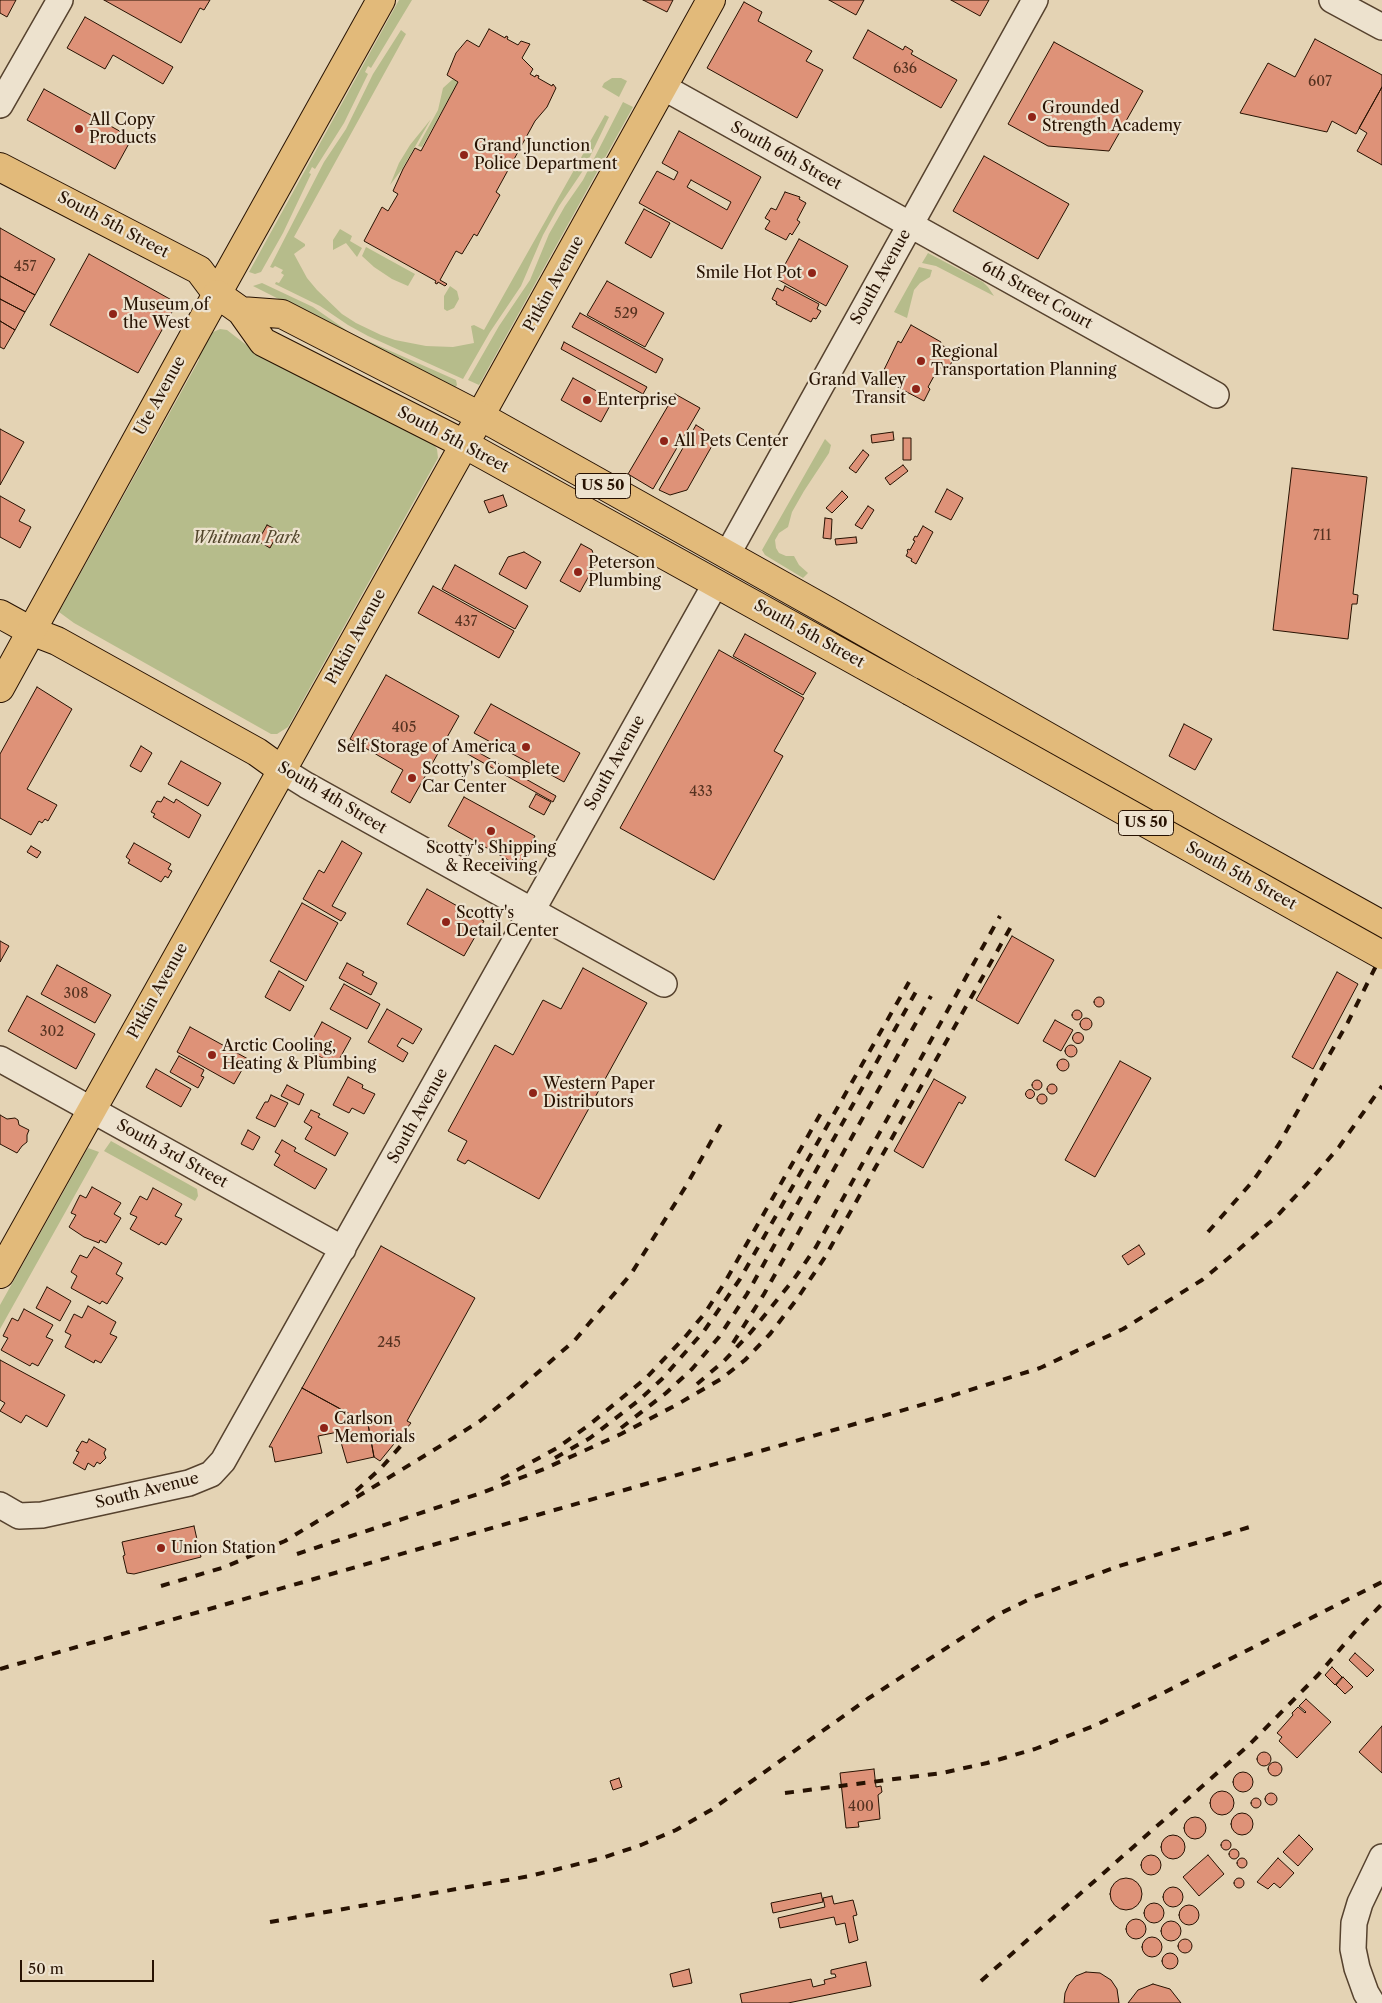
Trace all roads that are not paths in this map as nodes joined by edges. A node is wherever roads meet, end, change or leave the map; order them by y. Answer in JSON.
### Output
{"nodes":[{"id":1,"x":60,"y":0,"type":"edge"},
{"id":2,"x":381,"y":0,"type":"edge"},
{"id":3,"x":712,"y":0,"type":"edge"},
{"id":4,"x":1035,"y":0,"type":"edge"},
{"id":5,"x":1332,"y":0,"type":"edge"},
{"id":6,"x":1382,"y":28,"type":"edge"},
{"id":7,"x":663,"y":87,"type":"junction"},
{"id":8,"x":0,"y":105,"type":"edge"},
{"id":9,"x":0,"y":167,"type":"edge"},
{"id":10,"x":910,"y":224,"type":"junction"},
{"id":11,"x":217,"y":294,"type":"junction"},
{"id":12,"x":241,"y":311,"type":"junction"},
{"id":13,"x":1216,"y":395,"type":"dead end"},
{"id":14,"x":480,"y":416,"type":"junction"},
{"id":15,"x":464,"y":444,"type":"junction"},
{"id":16,"x":605,"y":521,"type":"junction"},
{"id":17,"x":726,"y":555,"type":"junction"},
{"id":18,"x":716,"y":583,"type":"junction"},
{"id":19,"x":0,"y":614,"type":"edge"},
{"id":20,"x":31,"y":632,"type":"junction"},
{"id":21,"x":0,"y":688,"type":"edge"},
{"id":22,"x":282,"y":770,"type":"junction"},
{"id":23,"x":532,"y":911,"type":"junction"},
{"id":24,"x":1382,"y":925,"type":"edge"},
{"id":25,"x":1382,"y":955,"type":"edge"},
{"id":26,"x":664,"y":984,"type":"dead end"},
{"id":27,"x":0,"y":1059,"type":"edge"},
{"id":28,"x":91,"y":1110,"type":"junction"},
{"id":29,"x":343,"y":1249,"type":"junction"},
{"id":30,"x":0,"y":1274,"type":"edge"},
{"id":31,"x":9,"y":1510,"type":"edge"},
{"id":32,"x":1382,"y":1857,"type":"edge"},
{"id":33,"x":1372,"y":2003,"type":"edge"}],
"edges":[{"from":1,"to":8,"type":"street"},
{"from":2,"to":11,"type":"main road","name":"Ute Avenue"},
{"from":3,"to":7,"type":"main road","name":"Pitkin Avenue"},
{"from":4,"to":10,"type":"street","name":"South Avenue"},
{"from":5,"to":6,"type":"street"},
{"from":7,"to":10,"type":"street","name":"South 6th Street"},
{"from":7,"to":14,"type":"main road","name":"Pitkin Avenue"},
{"from":9,"to":11,"type":"main road","name":"South 5th Street"},
{"from":10,"to":13,"type":"street","name":"6th Street Court"},
{"from":10,"to":17,"type":"street","name":"South Avenue"},
{"from":11,"to":12,"type":"main road","name":"South 5th Street","number":"US 50"},
{"from":11,"to":20,"type":"main road","name":"Ute Avenue"},
{"from":12,"to":14,"type":"main road","name":"South 5th Street","number":"US 50"},
{"from":12,"to":15,"type":"main road","name":"South 5th Street","number":"US 50"},
{"from":14,"to":15,"type":"main road","name":"Pitkin Avenue"},
{"from":14,"to":17,"type":"main road","name":"South 5th Street","number":"US 50"},
{"from":15,"to":16,"type":"main road","name":"South 5th Street","number":"US 50"},
{"from":15,"to":22,"type":"main road","name":"Pitkin Avenue"},
{"from":16,"to":17,"type":"main road"},
{"from":16,"to":18,"type":"main road","name":"South 5th Street","number":"US 50"},
{"from":17,"to":24,"type":"main road","name":"South 5th Street","number":"US 50"},
{"from":18,"to":23,"type":"street","name":"South Avenue"},
{"from":18,"to":25,"type":"main road","name":"South 5th Street","number":"US 50","bridge":true},
{"from":19,"to":20,"type":"main road","name":"South 4th Street"},
{"from":20,"to":21,"type":"main road","name":"Ute Avenue"},
{"from":20,"to":22,"type":"main road","name":"South 4th Street"},
{"from":22,"to":23,"type":"street","name":"South 4th Street"},
{"from":22,"to":28,"type":"main road","name":"Pitkin Avenue"},
{"from":23,"to":26,"type":"street","name":"South 4th Street"},
{"from":23,"to":29,"type":"street","name":"South Avenue"},
{"from":27,"to":28,"type":"street","name":"South 3rd Street"},
{"from":28,"to":29,"type":"street","name":"South 3rd Street"},
{"from":28,"to":30,"type":"main road","name":"Pitkin Avenue"},
{"from":29,"to":31,"type":"street","name":"South Avenue"},
{"from":32,"to":33,"type":"street"}]}
